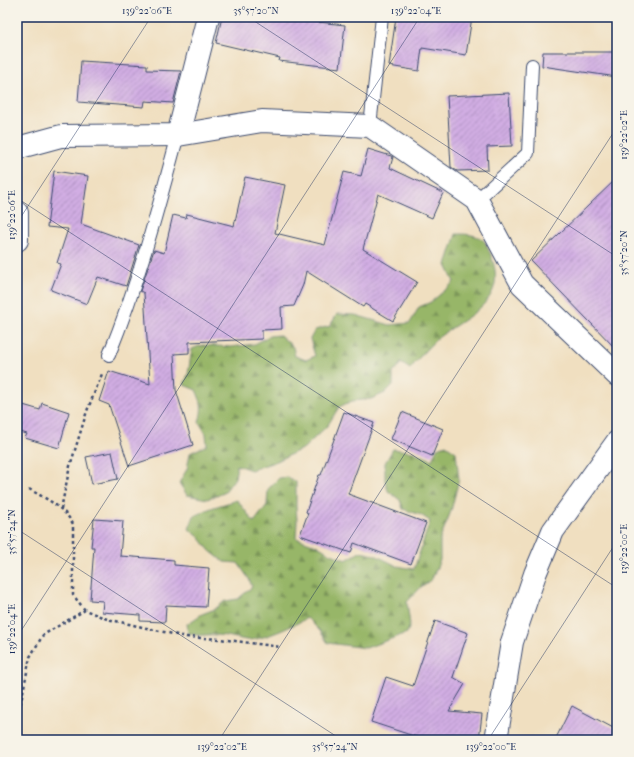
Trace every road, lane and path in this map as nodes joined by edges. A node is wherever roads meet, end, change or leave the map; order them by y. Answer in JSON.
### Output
{"nodes":[{"id":1,"x":208,"y":17,"type":"edge"},
{"id":2,"x":382,"y":17,"type":"edge"},
{"id":3,"x":532,"y":65,"type":"dead end"},
{"id":4,"x":370,"y":126,"type":"junction"},
{"id":5,"x":178,"y":135,"type":"junction"},
{"id":6,"x":17,"y":148,"type":"edge"},
{"id":7,"x":477,"y":200,"type":"junction"},
{"id":8,"x":17,"y":213,"type":"edge"},
{"id":9,"x":17,"y":240,"type":"edge"},
{"id":10,"x":109,"y":355,"type":"joint"},
{"id":11,"x":617,"y":375,"type":"edge"},
{"id":12,"x":617,"y":442,"type":"edge"},
{"id":13,"x":29,"y":489,"type":"dead end"},
{"id":14,"x":61,"y":509,"type":"junction"},
{"id":15,"x":85,"y":610,"type":"junction"},
{"id":16,"x":281,"y":647,"type":"dead end"},
{"id":17,"x":17,"y":722,"type":"edge"},
{"id":18,"x":496,"y":740,"type":"edge"}],
"edges":[{"from":1,"to":5,"type":"street"},
{"from":2,"to":4,"type":"lane"},
{"from":3,"to":7,"type":"lane"},
{"from":4,"to":5,"type":"street"},
{"from":4,"to":7,"type":"street"},
{"from":5,"to":6,"type":"street"},
{"from":5,"to":10,"type":"lane"},
{"from":7,"to":11,"type":"street"},
{"from":8,"to":9,"type":"street"},
{"from":10,"to":14,"type":"path"},
{"from":12,"to":18,"type":"street"},
{"from":13,"to":14,"type":"path"},
{"from":14,"to":15,"type":"path"},
{"from":15,"to":16,"type":"path"},
{"from":15,"to":17,"type":"path"}]}
